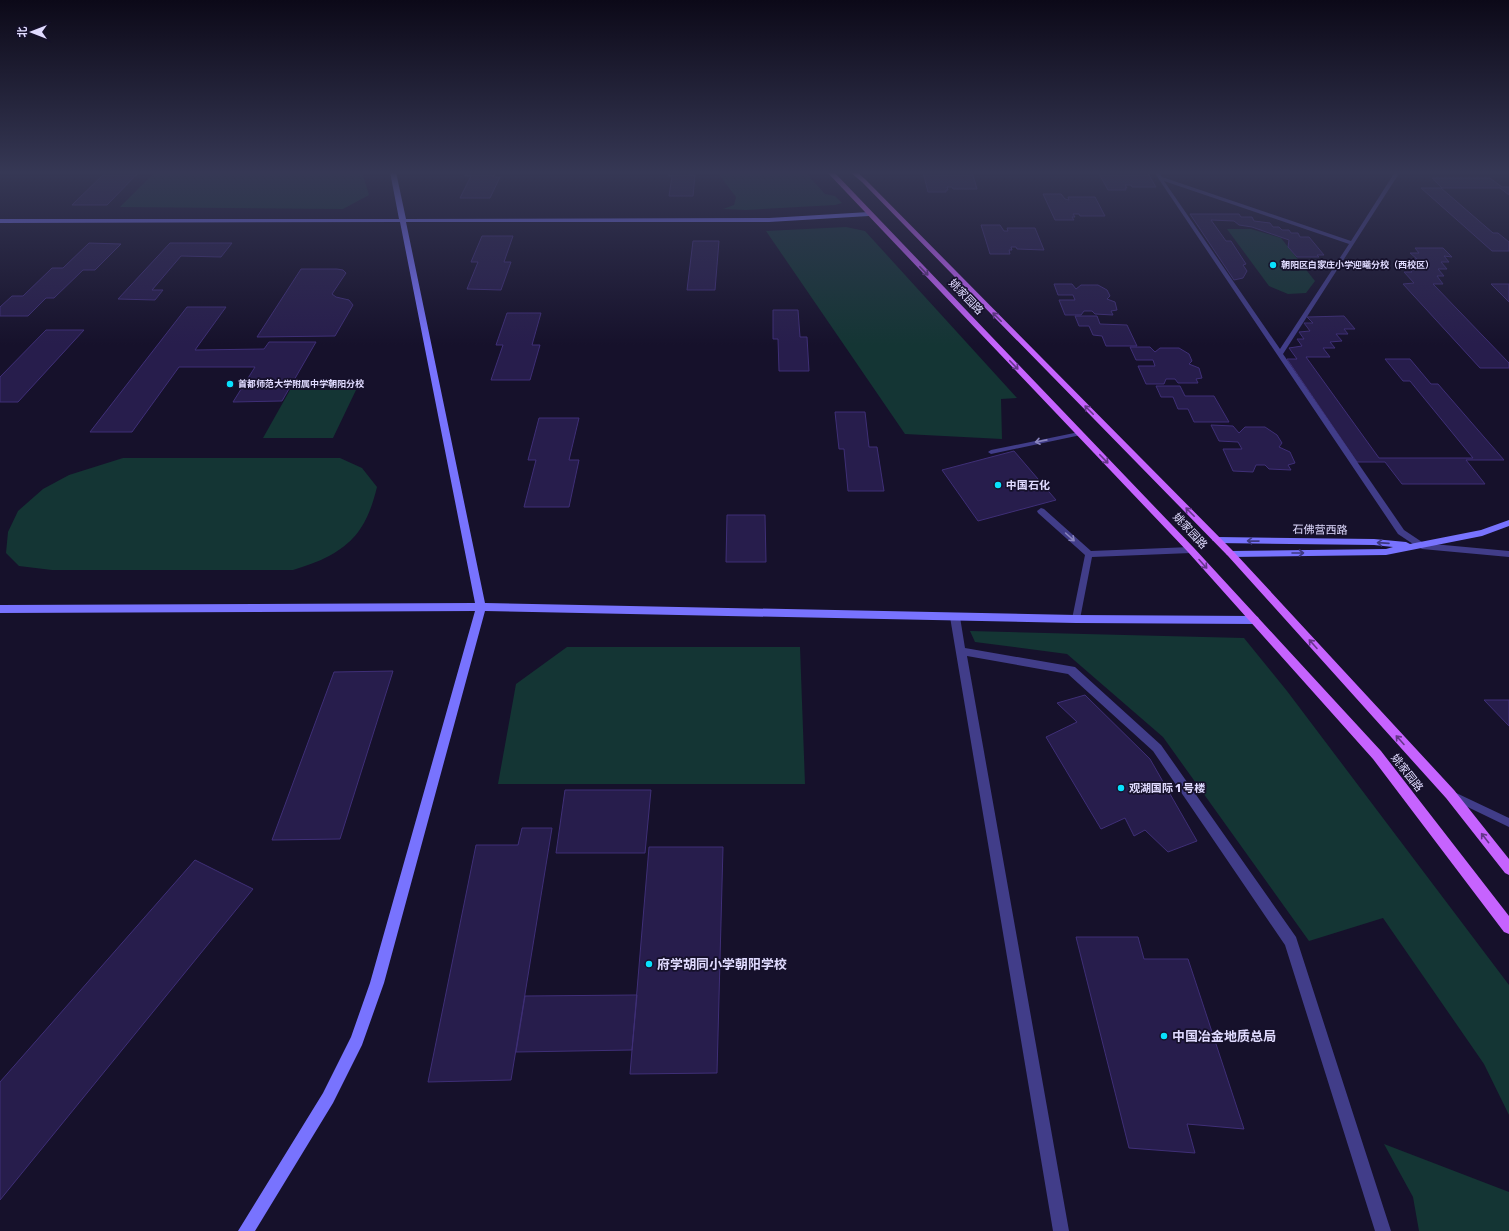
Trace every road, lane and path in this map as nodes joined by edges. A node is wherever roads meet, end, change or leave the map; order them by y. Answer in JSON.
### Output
{"nodes":[{"id":1,"x":404,"y":229,"type":"edge"},
{"id":2,"x":884,"y":229,"type":"edge"},
{"id":3,"x":912,"y":229,"type":"edge"},
{"id":4,"x":1196,"y":229,"type":"edge"},
{"id":5,"x":1312,"y":229,"type":"edge"},
{"id":6,"x":1361,"y":229,"type":"edge"},
{"id":7,"x":1352,"y":243,"type":"junction"},
{"id":8,"x":1280,"y":353,"type":"junction"},
{"id":9,"x":1079,"y":434,"type":"junction"},
{"id":10,"x":991,"y":452,"type":"dead end"},
{"id":11,"x":1041,"y":511,"type":"dead end"},
{"id":12,"x":1509,"y":523,"type":"edge"},
{"id":13,"x":1217,"y":540,"type":"junction"},
{"id":14,"x":1422,"y":546,"type":"junction"},
{"id":15,"x":1191,"y":550,"type":"junction"},
{"id":16,"x":1089,"y":554,"type":"junction"},
{"id":17,"x":1230,"y":554,"type":"junction"},
{"id":18,"x":1509,"y":554,"type":"edge"},
{"id":19,"x":481,"y":607,"type":"junction"},
{"id":20,"x":0,"y":609,"type":"edge"},
{"id":21,"x":955,"y":617,"type":"junction"},
{"id":22,"x":1076,"y":619,"type":"junction"},
{"id":23,"x":1254,"y":620,"type":"junction"},
{"id":24,"x":962,"y":651,"type":"junction"},
{"id":25,"x":1450,"y":794,"type":"junction"},
{"id":26,"x":1509,"y":823,"type":"edge"},
{"id":27,"x":1509,"y":869,"type":"edge"},
{"id":28,"x":1509,"y":927,"type":"edge"},
{"id":29,"x":246,"y":1231,"type":"edge"},
{"id":30,"x":1061,"y":1231,"type":"edge"},
{"id":31,"x":1383,"y":1231,"type":"edge"}],
"edges":[{"from":1,"to":19,"type":"street"},
{"from":2,"to":9,"type":"main road","name":"姚家园路","one_way":true},
{"from":13,"to":3,"type":"main road","name":"姚家园路","one_way":true},
{"from":4,"to":8,"type":"lane"},
{"from":5,"to":7,"type":"lane"},
{"from":6,"to":7,"type":"lane"},
{"from":7,"to":8,"type":"lane"},
{"from":8,"to":14,"type":"lane"},
{"from":9,"to":10,"type":"lane","one_way":true},
{"from":9,"to":15,"type":"main road","name":"姚家园路","one_way":true},
{"from":11,"to":16,"type":"lane","one_way":true},
{"from":12,"to":14,"type":"street","name":"石佛营西路"},
{"from":14,"to":13,"type":"street","name":"石佛营西路","one_way":true},
{"from":13,"to":17,"type":"main road","name":"姚家园路"},
{"from":17,"to":14,"type":"street","name":"石佛营西路","one_way":true},
{"from":14,"to":18,"type":"street"},
{"from":15,"to":16,"type":"lane"},
{"from":15,"to":23,"type":"main road","name":"姚家园路","one_way":true},
{"from":16,"to":22,"type":"lane"},
{"from":25,"to":17,"type":"main road","name":"姚家园路","one_way":true},
{"from":19,"to":20,"type":"street"},
{"from":19,"to":21,"type":"street"},
{"from":19,"to":29,"type":"street"},
{"from":21,"to":22,"type":"street"},
{"from":21,"to":24,"type":"street"},
{"from":22,"to":23,"type":"street"},
{"from":23,"to":28,"type":"main road","name":"姚家园路"},
{"from":24,"to":30,"type":"street"},
{"from":24,"to":31,"type":"street"},
{"from":25,"to":26,"type":"lane"},
{"from":27,"to":25,"type":"main road","name":"姚家园路","one_way":true}]}
